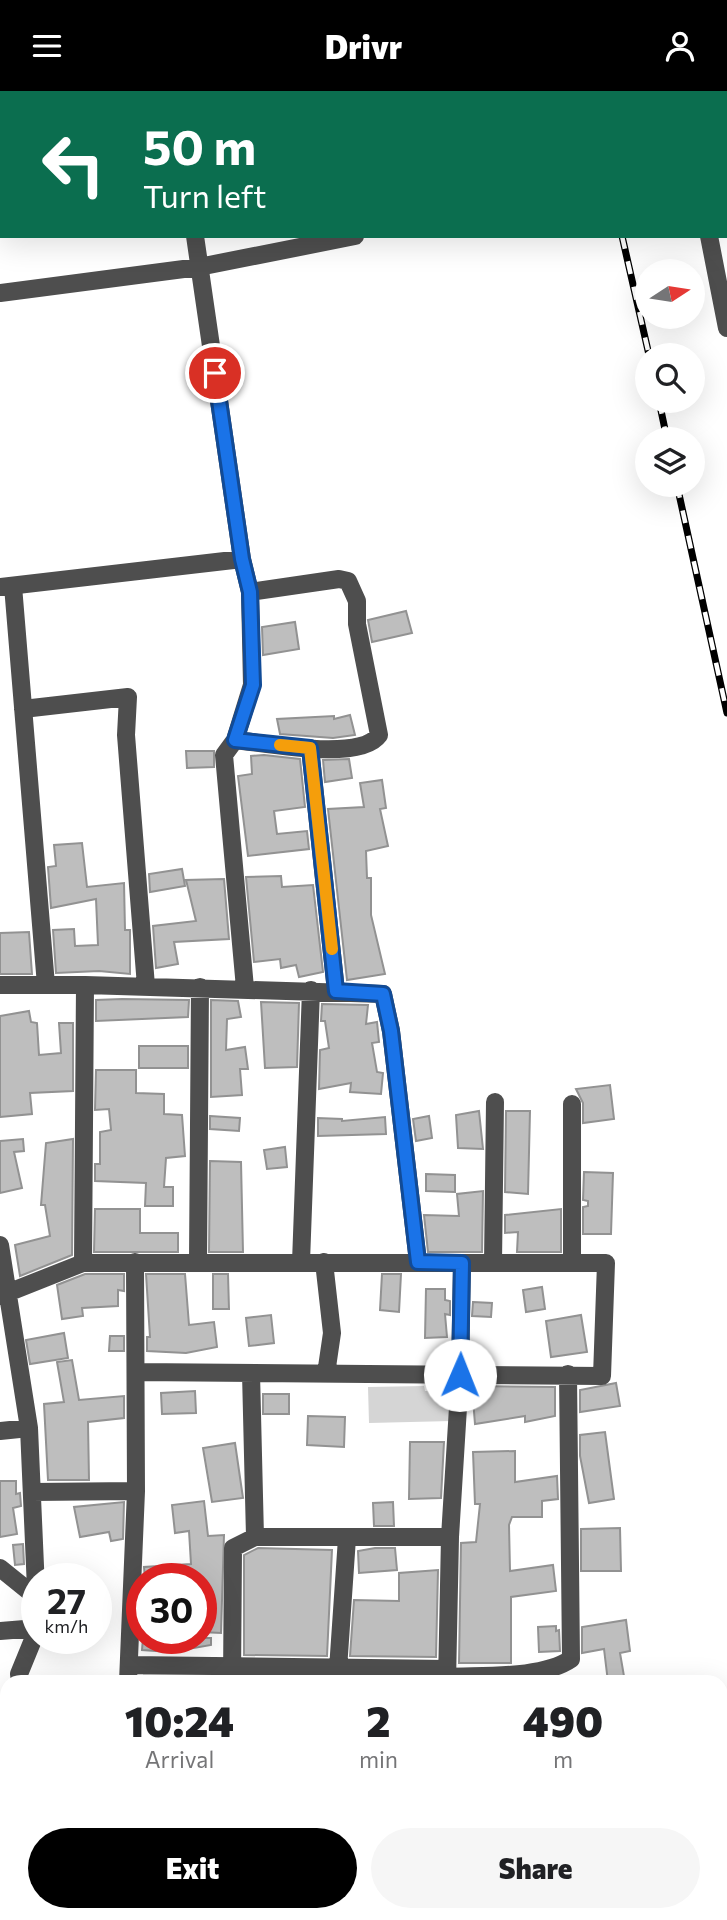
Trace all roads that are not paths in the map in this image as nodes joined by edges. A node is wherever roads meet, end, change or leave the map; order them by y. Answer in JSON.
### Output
{"nodes":[{"id":1,"x":195,"y":238,"type":"edge"},
{"id":2,"x":345,"y":238,"type":"edge"},
{"id":3,"x":709,"y":238,"type":"edge"},
{"id":4,"x":199,"y":267,"type":"junction"},
{"id":5,"x":0,"y":293,"type":"edge"},
{"id":6,"x":724,"y":302,"type":"edge"},
{"id":7,"x":727,"y":328,"type":"edge"},
{"id":8,"x":242,"y":559,"type":"junction"},
{"id":9,"x":7,"y":587,"type":"edge"},
{"id":10,"x":250,"y":592,"type":"junction"},
{"id":11,"x":23,"y":709,"type":"junction"},
{"id":12,"x":235,"y":740,"type":"junction"},
{"id":13,"x":310,"y":748,"type":"junction"},
{"id":14,"x":0,"y":985,"type":"edge"},
{"id":15,"x":46,"y":985,"type":"junction"},
{"id":16,"x":85,"y":985,"type":"junction"},
{"id":17,"x":146,"y":986,"type":"junction"},
{"id":18,"x":200,"y":987,"type":"junction"},
{"id":19,"x":245,"y":988,"type":"junction"},
{"id":20,"x":311,"y":990,"type":"junction"},
{"id":21,"x":336,"y":991,"type":"junction"},
{"id":22,"x":495,"y":1102,"type":"dead end"},
{"id":23,"x":572,"y":1104,"type":"dead end"},
{"id":24,"x":0,"y":1245,"type":"edge"},
{"id":25,"x":135,"y":1262,"type":"junction"},
{"id":26,"x":198,"y":1262,"type":"junction"},
{"id":27,"x":301,"y":1262,"type":"junction"},
{"id":28,"x":324,"y":1262,"type":"junction"},
{"id":29,"x":418,"y":1262,"type":"junction"},
{"id":30,"x":83,"y":1263,"type":"junction"},
{"id":31,"x":462,"y":1263,"type":"junction"},
{"id":32,"x":494,"y":1263,"type":"junction"},
{"id":33,"x":572,"y":1263,"type":"junction"},
{"id":34,"x":4,"y":1295,"type":"edge"},
{"id":35,"x":136,"y":1372,"type":"junction"},
{"id":36,"x":251,"y":1373,"type":"junction"},
{"id":37,"x":326,"y":1374,"type":"junction"},
{"id":38,"x":568,"y":1374,"type":"junction"},
{"id":39,"x":460,"y":1375,"type":"junction"},
{"id":40,"x":29,"y":1428,"type":"junction"},
{"id":41,"x":0,"y":1430,"type":"edge"},
{"id":42,"x":136,"y":1491,"type":"junction"},
{"id":43,"x":32,"y":1492,"type":"junction"},
{"id":44,"x":255,"y":1537,"type":"junction"},
{"id":45,"x":450,"y":1537,"type":"junction"},
{"id":46,"x":348,"y":1538,"type":"junction"},
{"id":47,"x":35,"y":1563,"type":"edge"},
{"id":48,"x":0,"y":1568,"type":"edge"},
{"id":49,"x":21,"y":1585,"type":"edge"},
{"id":50,"x":21,"y":1630,"type":"edge"},
{"id":51,"x":0,"y":1631,"type":"edge"},
{"id":52,"x":27,"y":1654,"type":"edge"},
{"id":53,"x":338,"y":1669,"type":"junction"},
{"id":54,"x":128,"y":1673,"type":"edge"},
{"id":55,"x":232,"y":1674,"type":"edge"},
{"id":56,"x":19,"y":1675,"type":"edge"},
{"id":57,"x":431,"y":1675,"type":"edge"},
{"id":58,"x":447,"y":1675,"type":"edge"},
{"id":59,"x":526,"y":1675,"type":"edge"}],
"edges":[{"from":1,"to":4,"type":"street"},
{"from":2,"to":4,"type":"street"},
{"from":3,"to":6,"type":"street"},
{"from":4,"to":5,"type":"street"},
{"from":4,"to":8,"type":"street"},
{"from":6,"to":7,"type":"street"},
{"from":8,"to":9,"type":"street"},
{"from":8,"to":10,"type":"street"},
{"from":9,"to":11,"type":"street"},
{"from":10,"to":12,"type":"street"},
{"from":10,"to":13,"type":"street"},
{"from":11,"to":15,"type":"street"},
{"from":11,"to":17,"type":"street"},
{"from":12,"to":13,"type":"street"},
{"from":12,"to":19,"type":"street"},
{"from":13,"to":21,"type":"street"},
{"from":14,"to":15,"type":"street"},
{"from":15,"to":16,"type":"street"},
{"from":16,"to":17,"type":"street"},
{"from":16,"to":30,"type":"street"},
{"from":17,"to":18,"type":"street"},
{"from":18,"to":19,"type":"street"},
{"from":18,"to":26,"type":"street"},
{"from":19,"to":20,"type":"street"},
{"from":20,"to":21,"type":"street"},
{"from":20,"to":27,"type":"street"},
{"from":21,"to":29,"type":"street"},
{"from":22,"to":32,"type":"street"},
{"from":23,"to":33,"type":"street"},
{"from":24,"to":34,"type":"street"},
{"from":25,"to":26,"type":"street"},
{"from":25,"to":30,"type":"street"},
{"from":25,"to":35,"type":"street"},
{"from":26,"to":27,"type":"street"},
{"from":27,"to":28,"type":"street"},
{"from":28,"to":29,"type":"street"},
{"from":28,"to":37,"type":"street"},
{"from":29,"to":31,"type":"street"},
{"from":30,"to":34,"type":"street"},
{"from":31,"to":32,"type":"street"},
{"from":31,"to":39,"type":"street"},
{"from":32,"to":33,"type":"street"},
{"from":33,"to":38,"type":"street"},
{"from":34,"to":40,"type":"street"},
{"from":35,"to":36,"type":"street"},
{"from":35,"to":42,"type":"street"},
{"from":36,"to":37,"type":"street"},
{"from":36,"to":44,"type":"street"},
{"from":37,"to":39,"type":"street"},
{"from":38,"to":39,"type":"street"},
{"from":38,"to":59,"type":"street"},
{"from":39,"to":45,"type":"street"},
{"from":40,"to":41,"type":"street"},
{"from":40,"to":43,"type":"street"},
{"from":42,"to":43,"type":"street"},
{"from":42,"to":54,"type":"street"},
{"from":43,"to":47,"type":"street"},
{"from":44,"to":46,"type":"street"},
{"from":44,"to":55,"type":"street"},
{"from":45,"to":46,"type":"street"},
{"from":45,"to":58,"type":"street"},
{"from":46,"to":53,"type":"street"},
{"from":48,"to":49,"type":"street"},
{"from":50,"to":51,"type":"street"},
{"from":52,"to":56,"type":"street"},
{"from":53,"to":55,"type":"street"},
{"from":53,"to":57,"type":"street"},
{"from":54,"to":55,"type":"street"}]}
